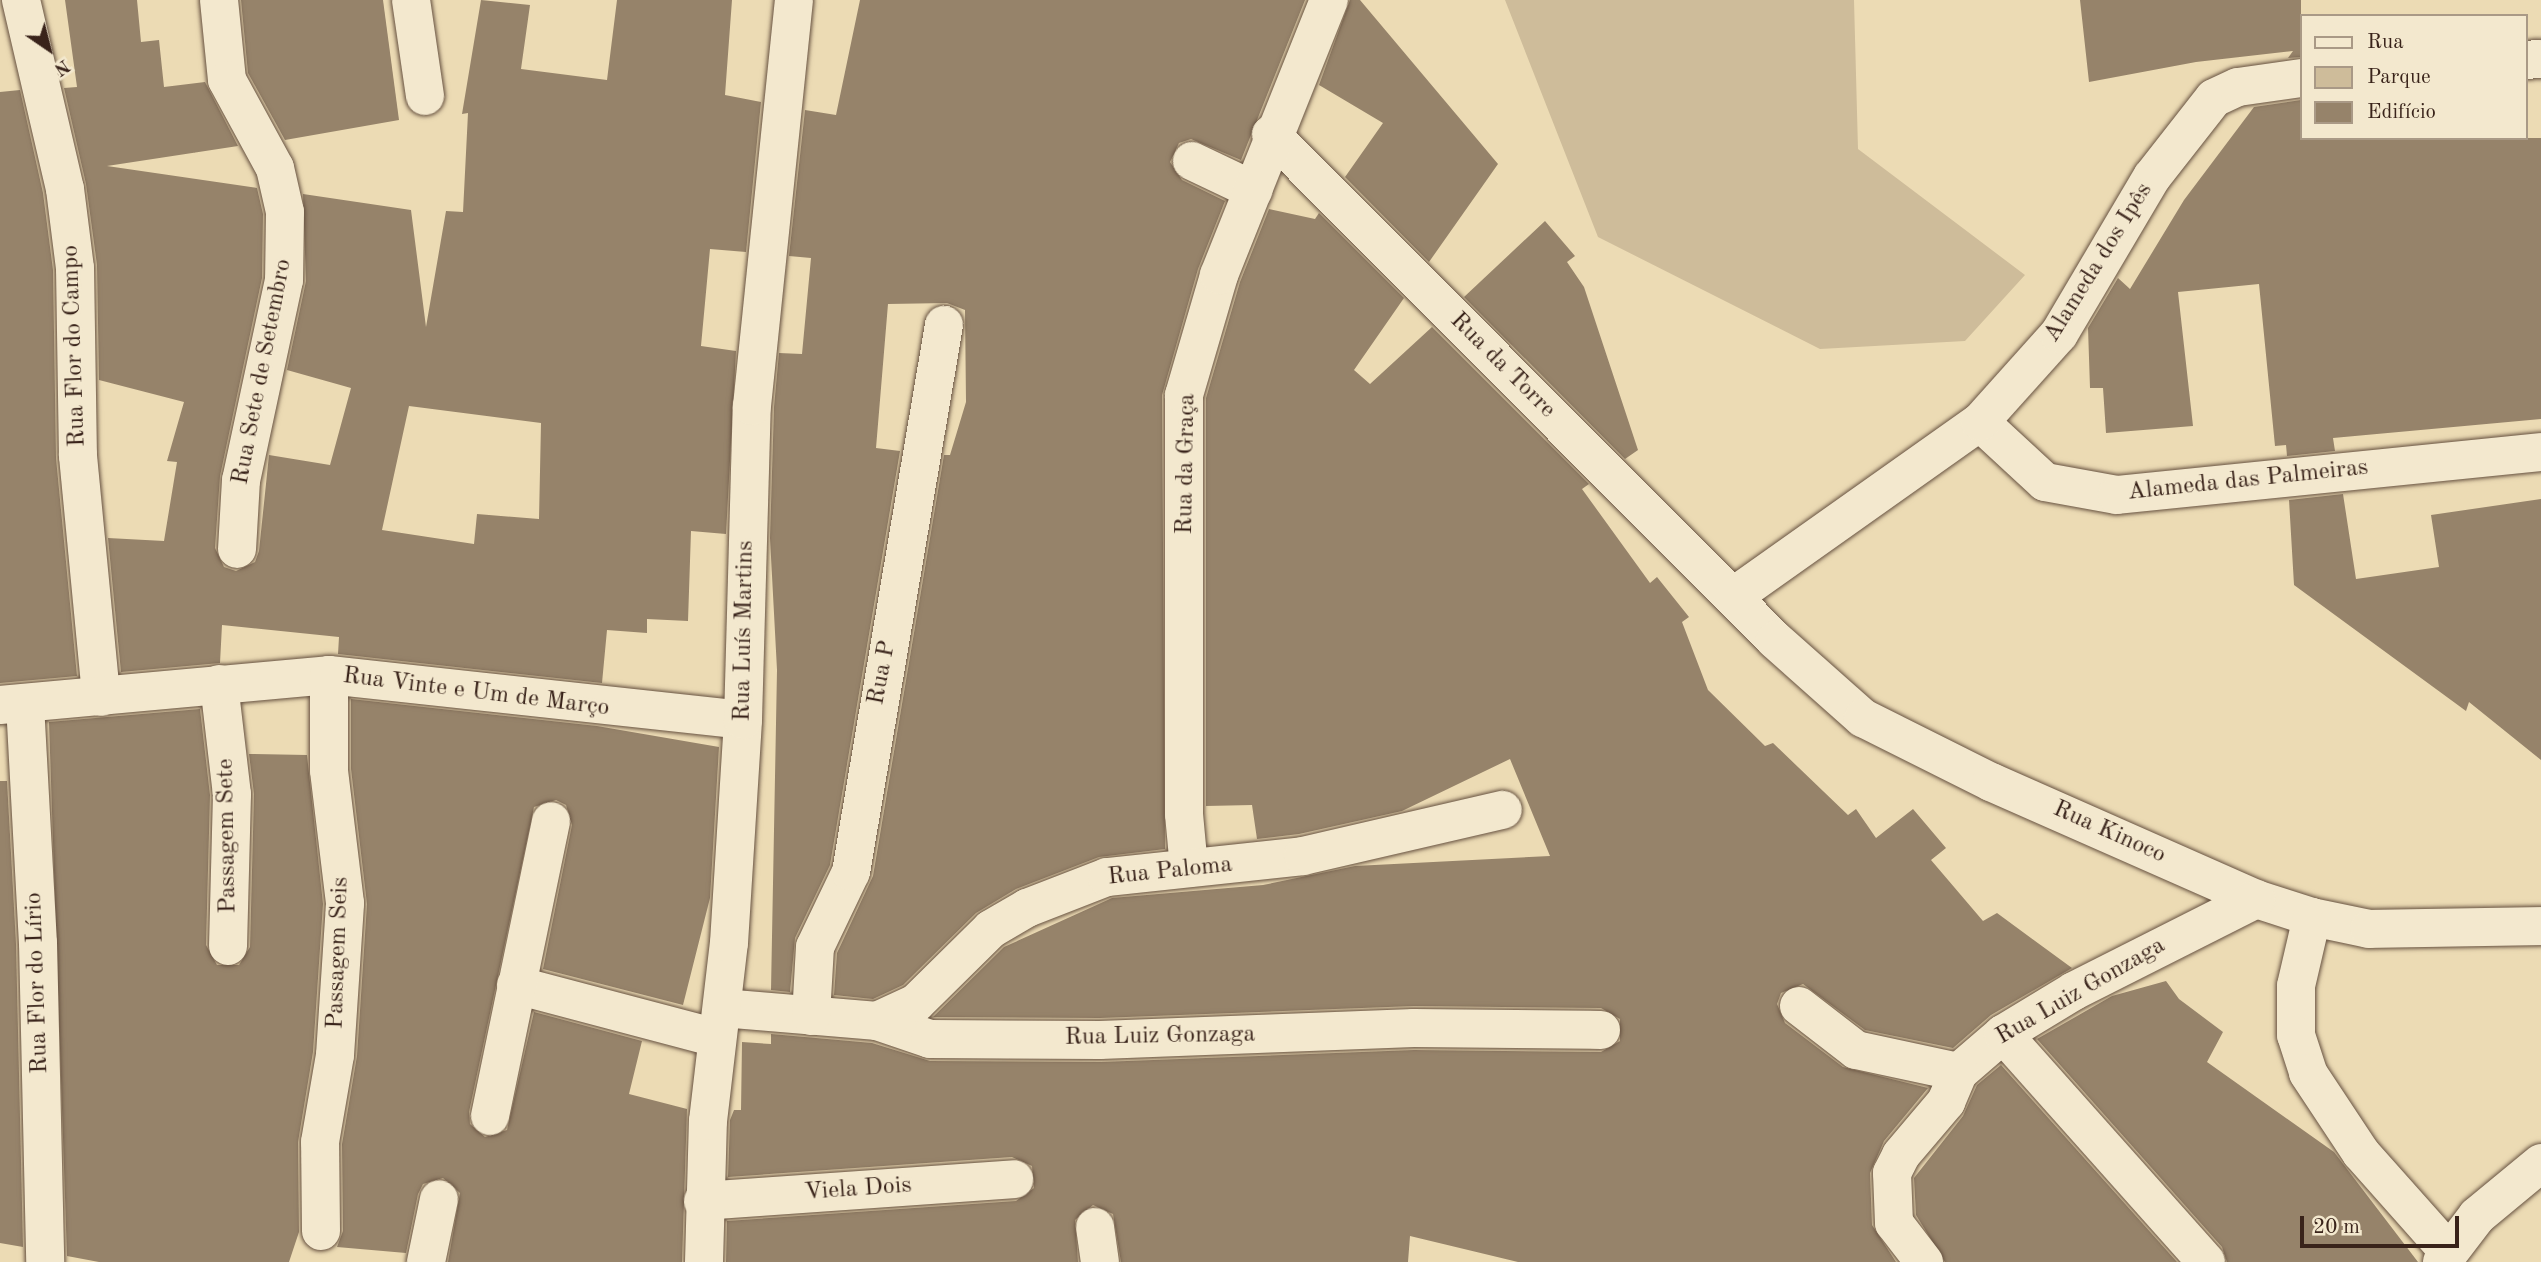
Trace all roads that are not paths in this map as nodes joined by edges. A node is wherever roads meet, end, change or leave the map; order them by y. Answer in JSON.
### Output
{"nodes":[{"id":1,"x":21,"y":0,"type":"edge"},
{"id":2,"x":219,"y":0,"type":"edge"},
{"id":3,"x":411,"y":0,"type":"edge"},
{"id":4,"x":794,"y":0,"type":"edge"},
{"id":5,"x":1328,"y":0,"type":"edge"},
{"id":6,"x":2300,"y":78,"type":"edge"},
{"id":7,"x":425,"y":96,"type":"dead end"},
{"id":8,"x":1271,"y":134,"type":"junction"},
{"id":9,"x":1192,"y":161,"type":"dead end"},
{"id":10,"x":1253,"y":190,"type":"junction"},
{"id":11,"x":944,"y":325,"type":"dead end"},
{"id":12,"x":1980,"y":422,"type":"junction"},
{"id":13,"x":2541,"y":452,"type":"edge"},
{"id":14,"x":237,"y":549,"type":"dead end"},
{"id":15,"x":1734,"y":596,"type":"junction"},
{"id":16,"x":329,"y":675,"type":"junction"},
{"id":17,"x":219,"y":684,"type":"junction"},
{"id":18,"x":100,"y":697,"type":"junction"},
{"id":19,"x":13,"y":704,"type":"edge"},
{"id":20,"x":743,"y":720,"type":"junction"},
{"id":21,"x":1503,"y":810,"type":"dead end"},
{"id":22,"x":551,"y":821,"type":"dead end"},
{"id":23,"x":1189,"y":869,"type":"junction"},
{"id":24,"x":2256,"y":898,"type":"junction"},
{"id":25,"x":2312,"y":917,"type":"junction"},
{"id":26,"x":2541,"y":926,"type":"edge"},
{"id":27,"x":228,"y":946,"type":"dead end"},
{"id":28,"x":516,"y":985,"type":"junction"},
{"id":29,"x":1799,"y":1006,"type":"dead end"},
{"id":30,"x":811,"y":1016,"type":"junction"},
{"id":31,"x":877,"y":1021,"type":"junction"},
{"id":32,"x":719,"y":1023,"type":"junction"},
{"id":33,"x":1601,"y":1030,"type":"dead end"},
{"id":34,"x":2003,"y":1034,"type":"junction"},
{"id":35,"x":1959,"y":1072,"type":"junction"},
{"id":36,"x":490,"y":1116,"type":"dead end"},
{"id":37,"x":2541,"y":1163,"type":"edge"},
{"id":38,"x":1014,"y":1179,"type":"dead end"},
{"id":39,"x":439,"y":1199,"type":"dead end"},
{"id":40,"x":703,"y":1201,"type":"junction"},
{"id":41,"x":321,"y":1231,"type":"dead end"},
{"id":42,"x":2444,"y":1256,"type":"edge"},
{"id":43,"x":45,"y":1262,"type":"edge"},
{"id":44,"x":426,"y":1262,"type":"edge"},
{"id":45,"x":704,"y":1262,"type":"edge"},
{"id":46,"x":1924,"y":1262,"type":"edge"},
{"id":47,"x":2206,"y":1262,"type":"edge"}],
"edges":[{"from":1,"to":18,"type":"street","name":"Rua Flor do Campo"},
{"from":2,"to":14,"type":"street","name":"Rua Sete de Setembro"},
{"from":3,"to":7,"type":"street"},
{"from":4,"to":20,"type":"street","name":"Rua Luís Martins"},
{"from":5,"to":8,"type":"street","name":"Rua da Graça"},
{"from":6,"to":12,"type":"street","name":"Alameda dos Ipês"},
{"from":8,"to":10,"type":"street","name":"Rua da Graça"},
{"from":8,"to":15,"type":"street","name":"Rua da Torre"},
{"from":9,"to":10,"type":"street"},
{"from":10,"to":23,"type":"street","name":"Rua da Graça"},
{"from":11,"to":30,"type":"street","name":"Rua P"},
{"from":12,"to":13,"type":"street","name":"Alameda das Palmeiras"},
{"from":12,"to":15,"type":"street","name":"Alameda dos Ipês"},
{"from":15,"to":24,"type":"street","name":"Rua Kinoco"},
{"from":16,"to":17,"type":"street","name":"Rua Vinte e Um de Março"},
{"from":16,"to":20,"type":"street","name":"Rua Vinte e Um de Março"},
{"from":16,"to":41,"type":"street","name":"Passagem Seis"},
{"from":17,"to":18,"type":"street","name":"Rua Vinte e Um de Março"},
{"from":17,"to":27,"type":"street","name":"Passagem Sete"},
{"from":18,"to":19,"type":"street","name":"Rua Vinte e Um de Março"},
{"from":19,"to":43,"type":"street","name":"Rua Flor do Lírio"},
{"from":20,"to":32,"type":"street","name":"Rua Luís Martins"},
{"from":21,"to":23,"type":"street","name":"Rua Paloma"},
{"from":22,"to":28,"type":"street"},
{"from":23,"to":31,"type":"street","name":"Rua Paloma"},
{"from":24,"to":25,"type":"street","name":"Rua Kinoco"},
{"from":24,"to":34,"type":"street","name":"Rua Luiz Gonzaga"},
{"from":25,"to":26,"type":"street","name":"Rua Kinoco"},
{"from":25,"to":42,"type":"street"},
{"from":28,"to":32,"type":"street","name":"Rua Luiz Gonzaga"},
{"from":28,"to":36,"type":"street"},
{"from":29,"to":35,"type":"street"},
{"from":30,"to":31,"type":"street","name":"Rua Luiz Gonzaga"},
{"from":30,"to":32,"type":"street","name":"Rua Luiz Gonzaga"},
{"from":31,"to":33,"type":"street","name":"Rua Luiz Gonzaga"},
{"from":32,"to":40,"type":"street","name":"Rua Luís Martins"},
{"from":34,"to":35,"type":"street","name":"Rua Luiz Gonzaga"},
{"from":34,"to":47,"type":"street"},
{"from":35,"to":46,"type":"street"},
{"from":37,"to":42,"type":"street"},
{"from":38,"to":40,"type":"street","name":"Viela Dois"},
{"from":39,"to":44,"type":"street"},
{"from":40,"to":45,"type":"street","name":"Rua Luís Martins"}]}
